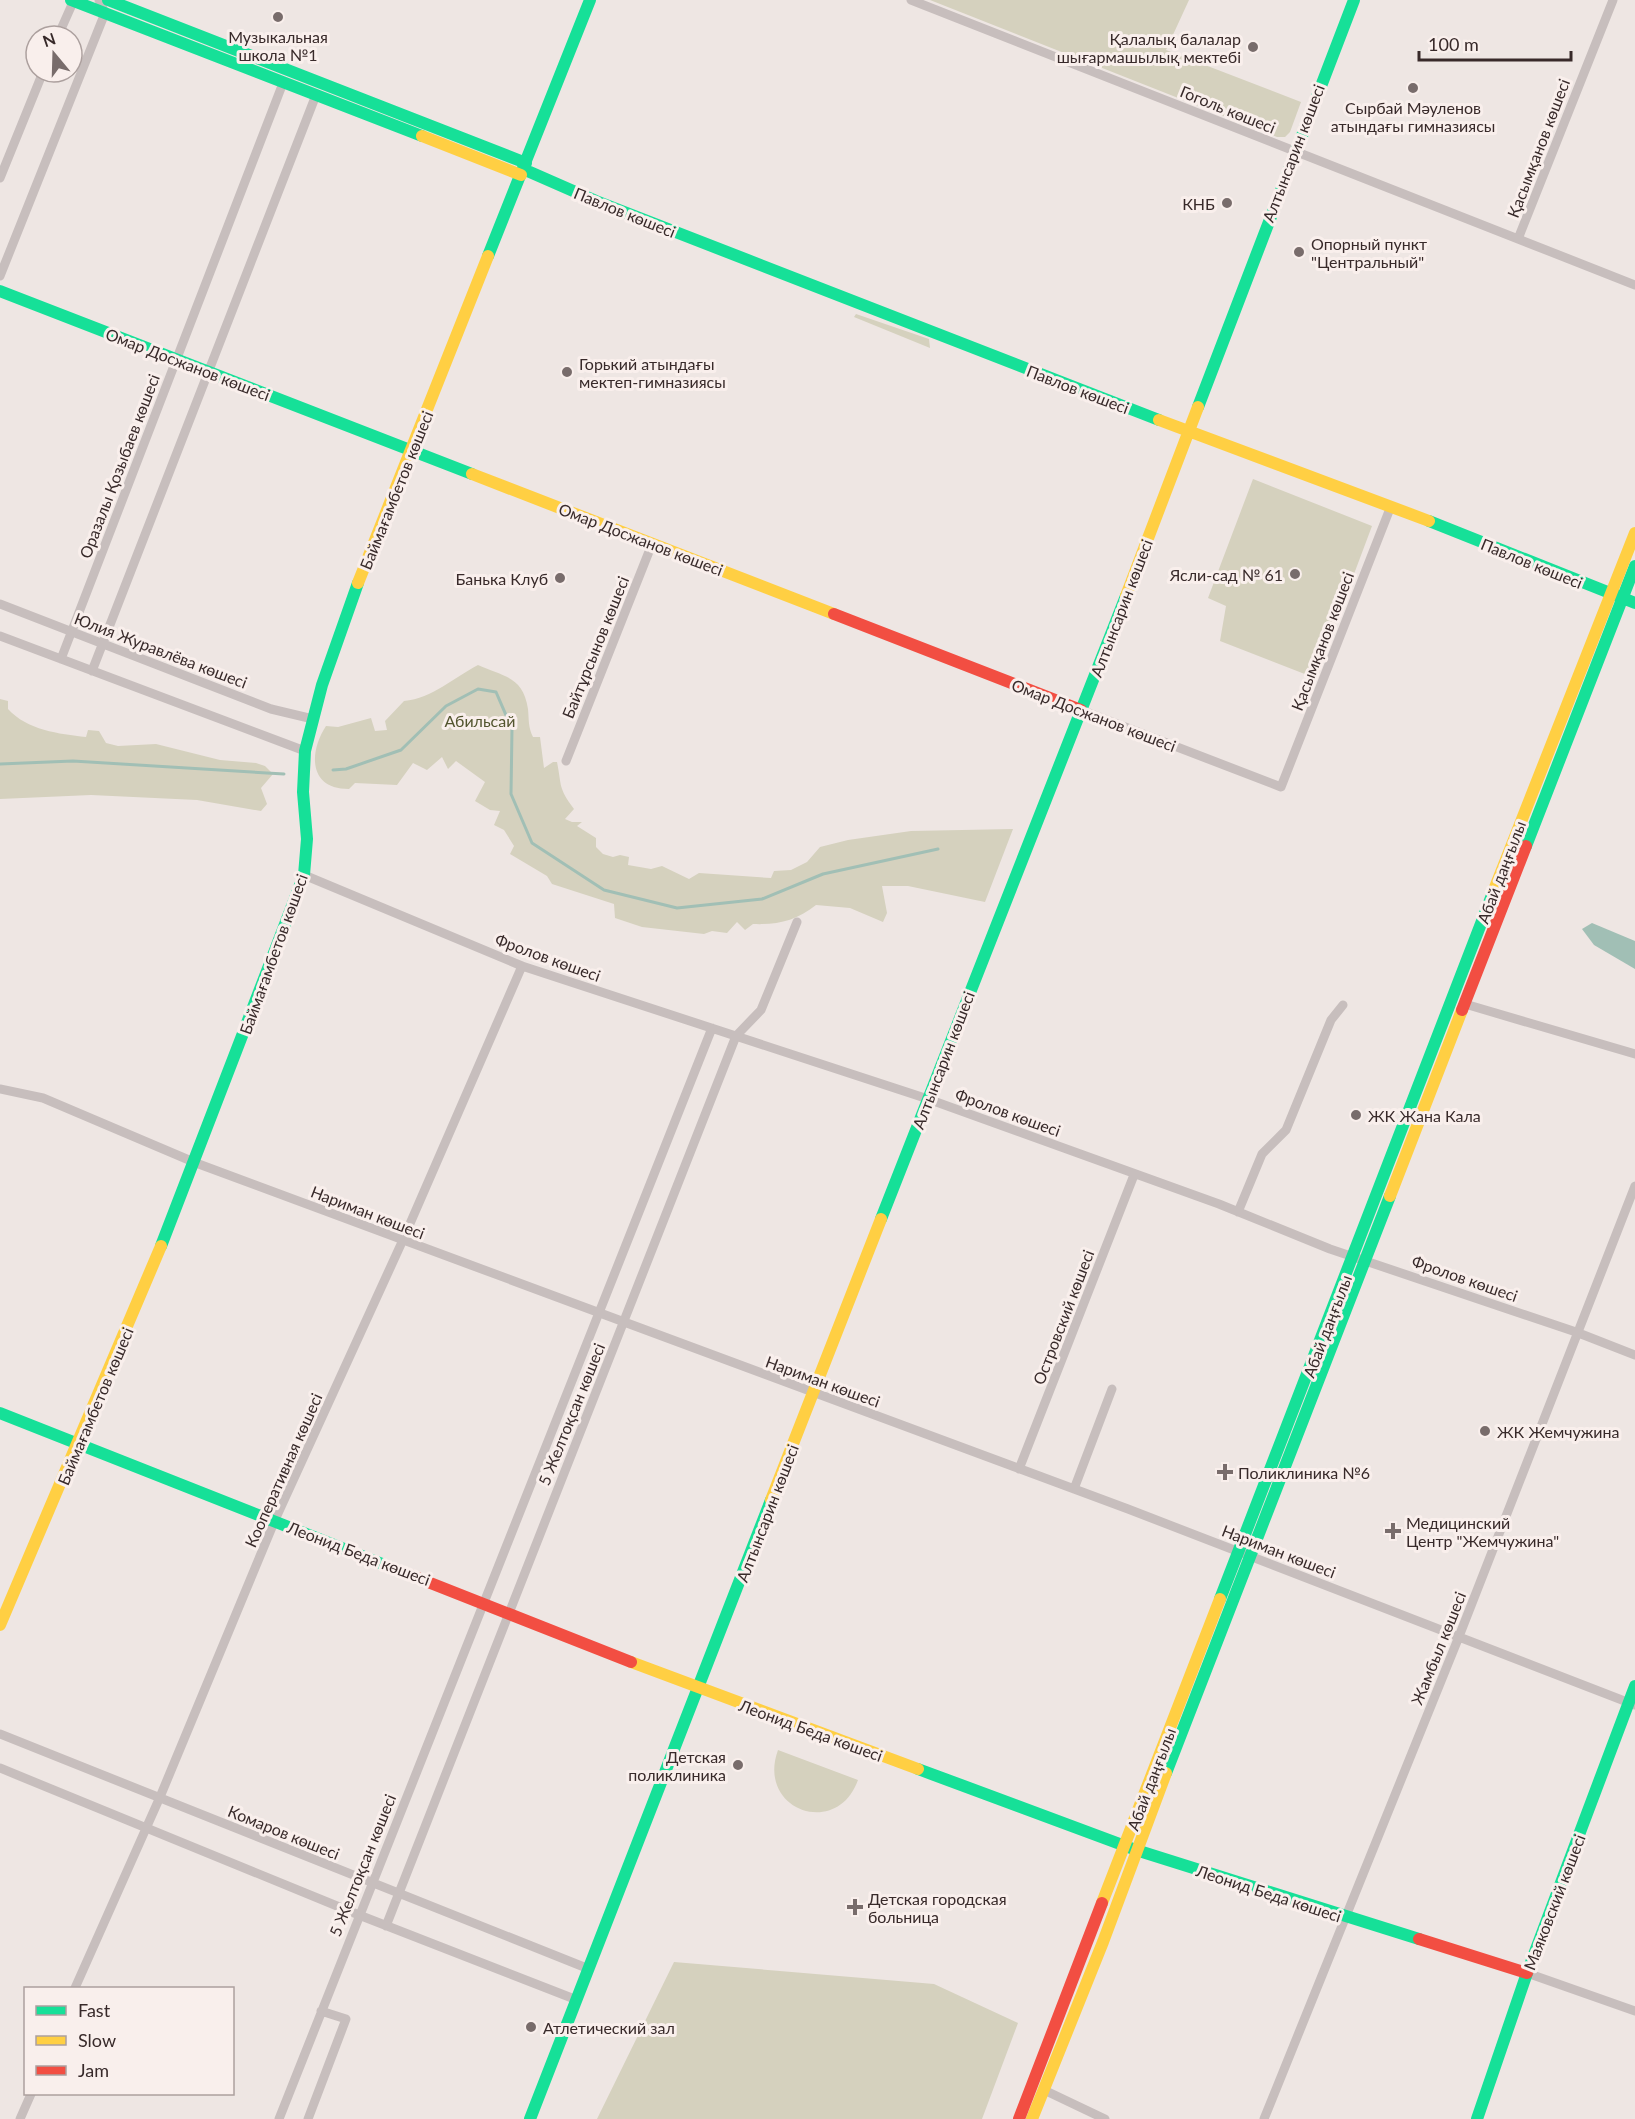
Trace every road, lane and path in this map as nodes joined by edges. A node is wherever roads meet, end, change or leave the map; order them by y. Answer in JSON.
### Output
{"nodes":[{"id":1,"x":72,"y":0,"type":"edge"},
{"id":2,"x":99,"y":0,"type":"edge"},
{"id":3,"x":108,"y":0,"type":"edge"},
{"id":4,"x":590,"y":0,"type":"edge"},
{"id":5,"x":911,"y":0,"type":"edge"},
{"id":6,"x":1354,"y":0,"type":"edge"},
{"id":7,"x":1613,"y":0,"type":"edge"},
{"id":8,"x":105,"y":13,"type":"junction"},
{"id":9,"x":63,"y":24,"type":"edge"},
{"id":10,"x":284,"y":83,"type":"junction"},
{"id":11,"x":38,"y":84,"type":"edge"},
{"id":12,"x":316,"y":95,"type":"junction"},
{"id":13,"x":1294,"y":151,"type":"junction"},
{"id":14,"x":523,"y":169,"type":"junction"},
{"id":15,"x":0,"y":178,"type":"edge"},
{"id":16,"x":1518,"y":239,"type":"junction"},
{"id":17,"x":0,"y":276,"type":"edge"},
{"id":18,"x":1635,"y":285,"type":"edge"},
{"id":19,"x":0,"y":291,"type":"edge"},
{"id":20,"x":177,"y":359,"type":"junction"},
{"id":21,"x":208,"y":372,"type":"junction"},
{"id":22,"x":1187,"y":431,"type":"junction"},
{"id":23,"x":412,"y":452,"type":"junction"},
{"id":24,"x":1391,"y":506,"type":"junction"},
{"id":25,"x":1635,"y":533,"type":"edge"},
{"id":26,"x":652,"y":544,"type":"junction"},
{"id":27,"x":1635,"y":566,"type":"edge"},
{"id":28,"x":1616,"y":596,"type":"junction"},
{"id":29,"x":1635,"y":603,"type":"edge"},
{"id":30,"x":0,"y":604,"type":"edge"},
{"id":31,"x":72,"y":631,"type":"junction"},
{"id":32,"x":0,"y":636,"type":"edge"},
{"id":33,"x":103,"y":644,"type":"junction"},
{"id":34,"x":61,"y":659,"type":"junction"},
{"id":35,"x":92,"y":671,"type":"junction"},
{"id":36,"x":1081,"y":710,"type":"junction"},
{"id":37,"x":313,"y":718,"type":"junction"},
{"id":38,"x":305,"y":751,"type":"junction"},
{"id":39,"x":566,"y":761,"type":"dead end"},
{"id":40,"x":1281,"y":787,"type":"joint"},
{"id":41,"x":304,"y":875,"type":"junction"},
{"id":42,"x":797,"y":922,"type":"dead end"},
{"id":43,"x":522,"y":966,"type":"junction"},
{"id":44,"x":1465,"y":1004,"type":"junction"},
{"id":45,"x":1343,"y":1005,"type":"dead end"},
{"id":46,"x":712,"y":1028,"type":"junction"},
{"id":47,"x":736,"y":1036,"type":"junction"},
{"id":48,"x":1635,"y":1054,"type":"edge"},
{"id":49,"x":0,"y":1089,"type":"edge"},
{"id":50,"x":928,"y":1099,"type":"junction"},
{"id":51,"x":196,"y":1163,"type":"junction"},
{"id":52,"x":1134,"y":1175,"type":"junction"},
{"id":53,"x":1635,"y":1186,"type":"edge"},
{"id":54,"x":1238,"y":1212,"type":"junction"},
{"id":55,"x":402,"y":1242,"type":"junction"},
{"id":56,"x":1360,"y":1258,"type":"junction"},
{"id":57,"x":598,"y":1314,"type":"junction"},
{"id":58,"x":623,"y":1323,"type":"junction"},
{"id":59,"x":1576,"y":1332,"type":"junction"},
{"id":60,"x":1635,"y":1355,"type":"edge"},
{"id":61,"x":1112,"y":1389,"type":"dead end"},
{"id":62,"x":812,"y":1393,"type":"junction"},
{"id":63,"x":0,"y":1413,"type":"edge"},
{"id":64,"x":79,"y":1445,"type":"junction"},
{"id":65,"x":1019,"y":1469,"type":"junction"},
{"id":66,"x":1074,"y":1489,"type":"junction"},
{"id":67,"x":275,"y":1520,"type":"junction"},
{"id":68,"x":1245,"y":1553,"type":"junction"},
{"id":69,"x":483,"y":1602,"type":"junction"},
{"id":70,"x":509,"y":1612,"type":"junction"},
{"id":71,"x":0,"y":1625,"type":"edge"},
{"id":72,"x":1458,"y":1639,"type":"junction"},
{"id":73,"x":1635,"y":1686,"type":"edge"},
{"id":74,"x":700,"y":1689,"type":"junction"},
{"id":75,"x":1632,"y":1704,"type":"edge"},
{"id":76,"x":0,"y":1734,"type":"edge"},
{"id":77,"x":0,"y":1768,"type":"edge"},
{"id":78,"x":160,"y":1797,"type":"junction"},
{"id":79,"x":146,"y":1829,"type":"junction"},
{"id":80,"x":1131,"y":1848,"type":"junction"},
{"id":81,"x":371,"y":1884,"type":"junction"},
{"id":82,"x":398,"y":1895,"type":"junction"},
{"id":83,"x":359,"y":1915,"type":"junction"},
{"id":84,"x":1345,"y":1917,"type":"junction"},
{"id":85,"x":386,"y":1926,"type":"junction"},
{"id":86,"x":589,"y":1969,"type":"junction"},
{"id":87,"x":1527,"y":1973,"type":"junction"},
{"id":88,"x":76,"y":1987,"type":"edge"},
{"id":89,"x":577,"y":2000,"type":"junction"},
{"id":90,"x":321,"y":2011,"type":"junction"},
{"id":91,"x":1635,"y":2011,"type":"edge"},
{"id":92,"x":1044,"y":2090,"type":"junction"},
{"id":93,"x":31,"y":2095,"type":"edge"},
{"id":94,"x":20,"y":2119,"type":"edge"},
{"id":95,"x":279,"y":2119,"type":"edge"},
{"id":96,"x":308,"y":2119,"type":"edge"},
{"id":97,"x":530,"y":2119,"type":"edge"},
{"id":98,"x":1019,"y":2119,"type":"edge"},
{"id":99,"x":1032,"y":2119,"type":"edge"},
{"id":100,"x":1106,"y":2119,"type":"edge"},
{"id":101,"x":1264,"y":2119,"type":"edge"},
{"id":102,"x":1477,"y":2119,"type":"edge"}],
"edges":[{"from":1,"to":8,"type":"street","name":"Павлов көшесі"},
{"from":1,"to":9,"type":"street"},
{"from":2,"to":8,"type":"street"},
{"from":3,"to":14,"type":"street","name":"Павлов көшесі"},
{"from":4,"to":14,"type":"street","name":"Баймағамбетов көшесі"},
{"from":5,"to":13,"type":"street","name":"Гоголь көшесі"},
{"from":6,"to":13,"type":"street","name":"Алтынсарин көшесі"},
{"from":7,"to":16,"type":"street","name":"Қасымқанов көшесі"},
{"from":8,"to":10,"type":"street","name":"Павлов көшесі"},
{"from":8,"to":17,"type":"street"},
{"from":10,"to":12,"type":"street","name":"Павлов көшесі"},
{"from":10,"to":20,"type":"street","name":"Оразалы Қозыбаев көшесі"},
{"from":11,"to":15,"type":"street"},
{"from":12,"to":14,"type":"street","name":"Павлов көшесі"},
{"from":12,"to":21,"type":"street"},
{"from":13,"to":16,"type":"street","name":"Гоголь көшесі"},
{"from":13,"to":22,"type":"street","name":"Алтынсарин көшесі"},
{"from":14,"to":22,"type":"street","name":"Павлов көшесі"},
{"from":14,"to":23,"type":"street","name":"Баймағамбетов көшесі"},
{"from":16,"to":18,"type":"street","name":"Гоголь көшесі"},
{"from":19,"to":20,"type":"street","name":"Омар Досжанов көшесі"},
{"from":20,"to":21,"type":"street","name":"Омар Досжанов көшесі"},
{"from":20,"to":31,"type":"street","name":"Оразалы Қозыбаев көшесі"},
{"from":21,"to":23,"type":"street","name":"Омар Досжанов көшесі"},
{"from":21,"to":33,"type":"street"},
{"from":22,"to":24,"type":"street","name":"Павлов көшесі"},
{"from":22,"to":36,"type":"street","name":"Алтынсарин көшесі"},
{"from":23,"to":26,"type":"street","name":"Омар Досжанов көшесі"},
{"from":23,"to":37,"type":"street","name":"Баймағамбетов көшесі"},
{"from":24,"to":28,"type":"street","name":"Павлов көшесі"},
{"from":24,"to":40,"type":"street","name":"Қасымқанов көшесі"},
{"from":25,"to":28,"type":"street","name":"Абай даңғылы"},
{"from":26,"to":36,"type":"street","name":"Омар Досжанов көшесі"},
{"from":26,"to":39,"type":"street","name":"Байтұрсынов көшесі"},
{"from":27,"to":28,"type":"street","name":"Абай даңғылы"},
{"from":28,"to":29,"type":"street","name":"Павлов көшесі"},
{"from":28,"to":44,"type":"street","name":"Абай даңғылы"},
{"from":28,"to":56,"type":"street","name":"Абай даңғылы"},
{"from":30,"to":31,"type":"street","name":"Юлия Журавлёва көшесі"},
{"from":31,"to":33,"type":"street","name":"Юлия Журавлёва көшесі"},
{"from":31,"to":34,"type":"street","name":"Оразалы Қозыбаев көшесі"},
{"from":32,"to":34,"type":"street"},
{"from":33,"to":35,"type":"street"},
{"from":33,"to":37,"type":"street","name":"Юлия Журавлёва көшесі"},
{"from":34,"to":35,"type":"street"},
{"from":35,"to":38,"type":"street"},
{"from":36,"to":40,"type":"street","name":"Омар Досжанов көшесі"},
{"from":36,"to":50,"type":"street","name":"Алтынсарин көшесі"},
{"from":37,"to":38,"type":"street","name":"Баймағамбетов көшесі"},
{"from":38,"to":41,"type":"street","name":"Баймағамбетов көшесі"},
{"from":41,"to":43,"type":"street","name":"Фролов көшесі"},
{"from":41,"to":51,"type":"street","name":"Баймағамбетов көшесі"},
{"from":42,"to":47,"type":"street","name":"5 Желтоқсан көшесі"},
{"from":43,"to":46,"type":"street","name":"Фролов көшесі"},
{"from":43,"to":55,"type":"street","name":"Кооперативная көшесі"},
{"from":44,"to":48,"type":"street"},
{"from":44,"to":56,"type":"street","name":"Абай даңғылы"},
{"from":45,"to":54,"type":"street"},
{"from":46,"to":47,"type":"street","name":"Фролов көшесі"},
{"from":46,"to":57,"type":"street","name":"5 Желтоқсан көшесі"},
{"from":47,"to":50,"type":"street","name":"Фролов көшесі"},
{"from":47,"to":58,"type":"street","name":"5 Желтоқсан көшесі"},
{"from":49,"to":51,"type":"street","name":"Нариман көшесі"},
{"from":50,"to":52,"type":"street","name":"Фролов көшесі"},
{"from":50,"to":62,"type":"street","name":"Алтынсарин көшесі"},
{"from":51,"to":55,"type":"street","name":"Нариман көшесі"},
{"from":51,"to":64,"type":"street","name":"Баймағамбетов көшесі"},
{"from":52,"to":54,"type":"street","name":"Фролов көшесі"},
{"from":52,"to":65,"type":"street","name":"Островский көшесі"},
{"from":53,"to":59,"type":"street","name":"Жамбыл көшесі"},
{"from":54,"to":56,"type":"street","name":"Фролов көшесі"},
{"from":55,"to":57,"type":"street","name":"Нариман көшесі"},
{"from":55,"to":67,"type":"street","name":"Кооперативная көшесі"},
{"from":56,"to":59,"type":"street","name":"Фролов көшесі"},
{"from":56,"to":68,"type":"street","name":"Абай даңғылы"},
{"from":57,"to":58,"type":"street","name":"Нариман көшесі"},
{"from":57,"to":69,"type":"street","name":"5 Желтоқсан көшесі"},
{"from":58,"to":62,"type":"street","name":"Нариман көшесі"},
{"from":58,"to":70,"type":"street","name":"5 Желтоқсан көшесі"},
{"from":59,"to":60,"type":"street","name":"Фролов көшесі"},
{"from":59,"to":72,"type":"street","name":"Жамбыл көшесі"},
{"from":61,"to":66,"type":"street"},
{"from":62,"to":65,"type":"street","name":"Нариман көшесі"},
{"from":62,"to":74,"type":"street","name":"Алтынсарин көшесі"},
{"from":63,"to":64,"type":"street","name":"Леонид Беда көшесі"},
{"from":64,"to":67,"type":"street","name":"Леонид Беда көшесі"},
{"from":64,"to":71,"type":"street","name":"Баймағамбетов көшесі"},
{"from":65,"to":66,"type":"street","name":"Нариман көшесі"},
{"from":66,"to":68,"type":"street","name":"Нариман көшесі"},
{"from":67,"to":69,"type":"street","name":"Леонид Беда көшесі"},
{"from":67,"to":78,"type":"street","name":"Кооперативная көшесі"},
{"from":68,"to":72,"type":"street","name":"Нариман көшесі"},
{"from":68,"to":80,"type":"street","name":"Абай даңғылы"},
{"from":69,"to":70,"type":"street","name":"Леонид Беда көшесі"},
{"from":69,"to":81,"type":"street","name":"5 Желтоқсан көшесі"},
{"from":70,"to":74,"type":"street","name":"Леонид Беда көшесі"},
{"from":70,"to":82,"type":"street","name":"5 Желтоқсан көшесі"},
{"from":72,"to":75,"type":"street","name":"Нариман көшесі"},
{"from":72,"to":84,"type":"street","name":"Жамбыл көшесі"},
{"from":73,"to":75,"type":"street","name":"Маяковский көшесі"},
{"from":74,"to":80,"type":"street","name":"Леонид Беда көшесі"},
{"from":74,"to":86,"type":"street","name":"Алтынсарин көшесі"},
{"from":75,"to":87,"type":"street","name":"Маяковский көшесі"},
{"from":76,"to":78,"type":"street","name":"Комаров көшесі"},
{"from":77,"to":79,"type":"street"},
{"from":78,"to":79,"type":"street","name":"Кооперативная көшесі"},
{"from":78,"to":81,"type":"street","name":"Комаров көшесі"},
{"from":79,"to":83,"type":"street"},
{"from":79,"to":88,"type":"street","name":"Кооперативная көшесі"},
{"from":80,"to":84,"type":"street","name":"Леонид Беда көшесі"},
{"from":80,"to":92,"type":"street","name":"Абай даңғылы"},
{"from":80,"to":98,"type":"street","name":"Абай даңғылы"},
{"from":81,"to":82,"type":"street","name":"Комаров көшесі"},
{"from":81,"to":83,"type":"street","name":"5 Желтоқсан көшесі"},
{"from":82,"to":85,"type":"street","name":"5 Желтоқсан көшесі"},
{"from":82,"to":86,"type":"street","name":"Комаров көшесі"},
{"from":83,"to":85,"type":"street"},
{"from":83,"to":90,"type":"street","name":"5 Желтоқсан көшесі"},
{"from":84,"to":87,"type":"street","name":"Леонид Беда көшесі"},
{"from":84,"to":101,"type":"street","name":"Жамбыл көшесі"},
{"from":85,"to":89,"type":"street"},
{"from":86,"to":89,"type":"street","name":"Алтынсарин көшесі"},
{"from":87,"to":91,"type":"street","name":"Леонид Беда көшесі"},
{"from":87,"to":102,"type":"street","name":"Маяковский көшесі"},
{"from":89,"to":97,"type":"street","name":"Алтынсарин көшесі"},
{"from":90,"to":95,"type":"street","name":"5 Желтоқсан көшесі"},
{"from":90,"to":96,"type":"street"},
{"from":92,"to":99,"type":"street","name":"Абай даңғылы"},
{"from":92,"to":100,"type":"street"},
{"from":93,"to":94,"type":"street"}]}
